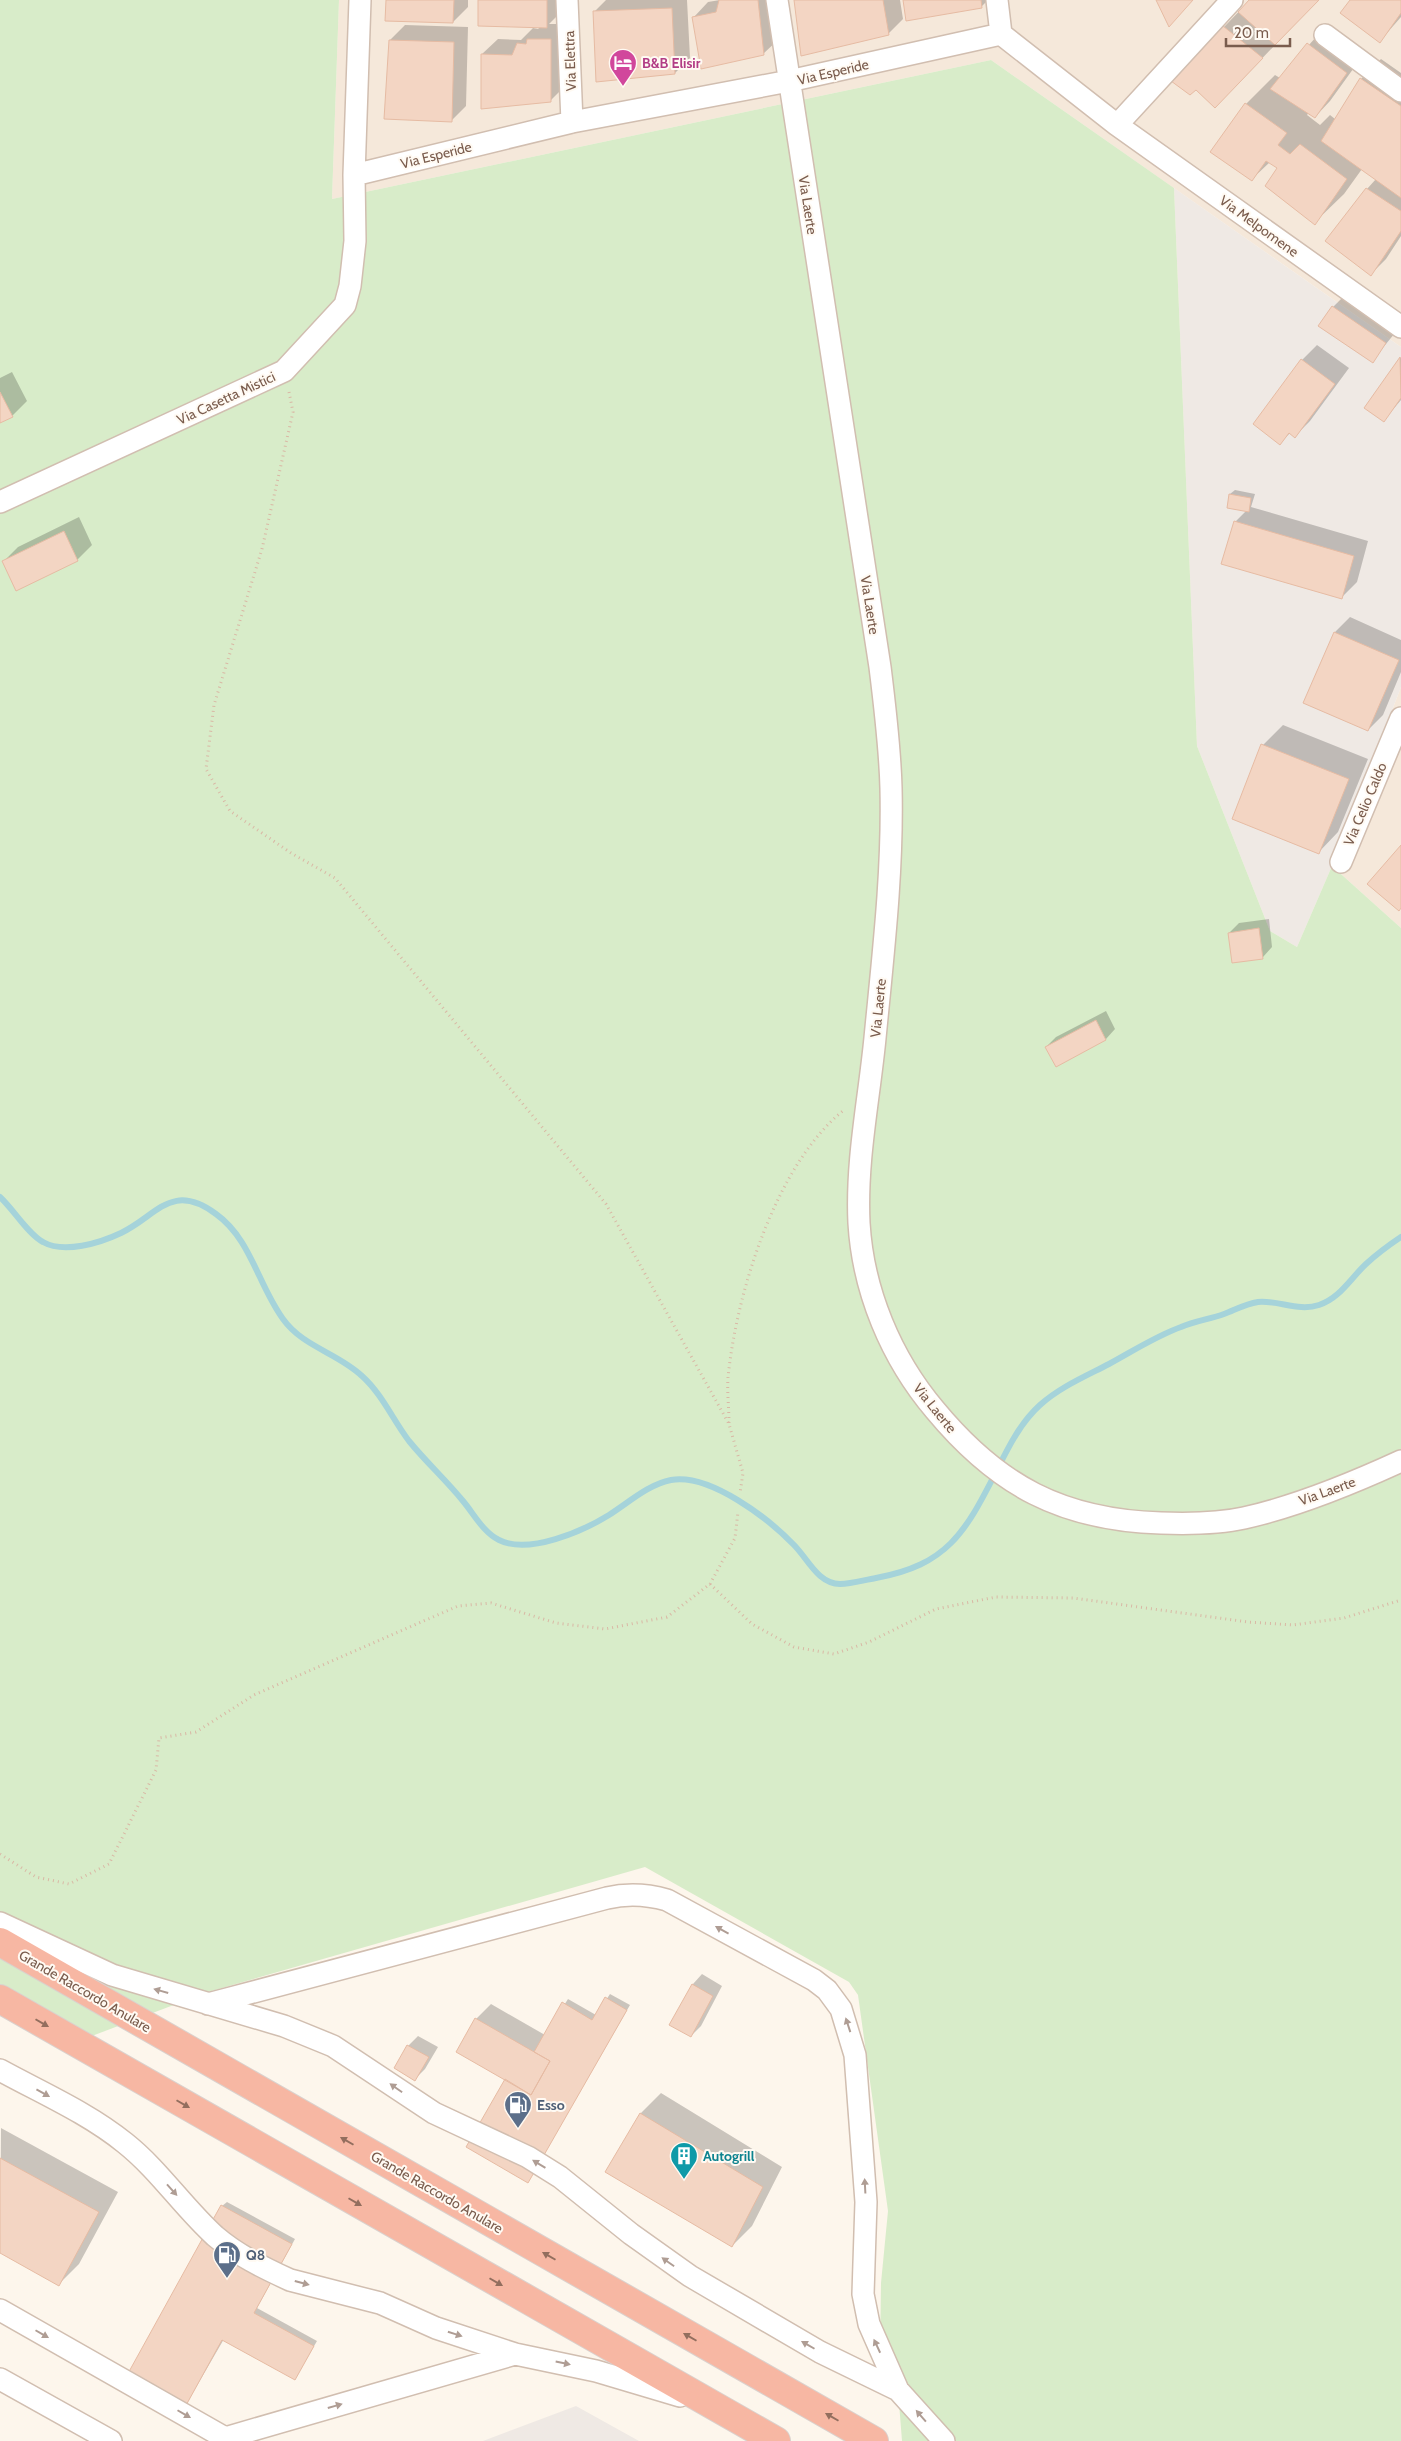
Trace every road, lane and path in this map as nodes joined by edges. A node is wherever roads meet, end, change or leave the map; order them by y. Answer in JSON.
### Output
{"nodes":[{"id":1,"x":360,"y":0,"type":"edge"},
{"id":2,"x":567,"y":0,"type":"edge"},
{"id":3,"x":777,"y":0,"type":"edge"},
{"id":4,"x":997,"y":0,"type":"edge"},
{"id":5,"x":1232,"y":0,"type":"edge"},
{"id":6,"x":1000,"y":34,"type":"junction"},
{"id":7,"x":1325,"y":35,"type":"dead end"},
{"id":8,"x":789,"y":81,"type":"junction"},
{"id":9,"x":1401,"y":91,"type":"edge"},
{"id":10,"x":572,"y":122,"type":"junction"},
{"id":11,"x":1118,"y":125,"type":"junction"},
{"id":12,"x":354,"y":175,"type":"junction"},
{"id":13,"x":1401,"y":328,"type":"edge"},
{"id":14,"x":284,"y":371,"type":"junction"},
{"id":15,"x":0,"y":502,"type":"edge"},
{"id":16,"x":1401,"y":718,"type":"edge"},
{"id":17,"x":1341,"y":862,"type":"dead end"},
{"id":18,"x":870,"y":1091,"type":"junction"},
{"id":19,"x":729,"y":1424,"type":"junction"},
{"id":20,"x":1401,"y":1461,"type":"edge"},
{"id":21,"x":740,"y":1494,"type":"dead end"},
{"id":22,"x":738,"y":1512,"type":"dead end"},
{"id":23,"x":710,"y":1584,"type":"junction"},
{"id":24,"x":1401,"y":1600,"type":"edge"},
{"id":25,"x":0,"y":1854,"type":"edge"},
{"id":26,"x":0,"y":1923,"type":"edge"},
{"id":27,"x":0,"y":1942,"type":"edge"},
{"id":28,"x":0,"y":1999,"type":"edge"},
{"id":29,"x":208,"y":2004,"type":"junction"},
{"id":30,"x":0,"y":2070,"type":"edge"},
{"id":31,"x":0,"y":2310,"type":"edge"},
{"id":32,"x":515,"y":2354,"type":"junction"},
{"id":33,"x":0,"y":2379,"type":"edge"},
{"id":34,"x":898,"y":2390,"type":"junction"},
{"id":35,"x":730,"y":2415,"type":"junction"},
{"id":36,"x":111,"y":2441,"type":"edge"},
{"id":37,"x":776,"y":2441,"type":"edge"},
{"id":38,"x":874,"y":2441,"type":"edge"},
{"id":39,"x":944,"y":2441,"type":"edge"}],
"edges":[{"from":1,"to":12,"type":"street","name":"Via Casetta Mistici"},
{"from":2,"to":10,"type":"street","name":"Via Elettra"},
{"from":3,"to":8,"type":"street","name":"Via Laerte"},
{"from":4,"to":6,"type":"street"},
{"from":5,"to":11,"type":"street"},
{"from":6,"to":8,"type":"street","name":"Via Esperide"},
{"from":6,"to":11,"type":"street"},
{"from":7,"to":9,"type":"street"},
{"from":8,"to":10,"type":"street","name":"Via Esperide"},
{"from":8,"to":18,"type":"street","name":"Via Laerte"},
{"from":10,"to":12,"type":"street","name":"Via Esperide"},
{"from":11,"to":13,"type":"street","name":"Via Melpomene"},
{"from":12,"to":14,"type":"street","name":"Via Casetta Mistici"},
{"from":14,"to":15,"type":"street","name":"Via Casetta Mistici"},
{"from":14,"to":19,"type":"path"},
{"from":16,"to":17,"type":"street","name":"Via Celio Caldo"},
{"from":18,"to":19,"type":"path"},
{"from":18,"to":20,"type":"street","name":"Via Laerte"},
{"from":19,"to":21,"type":"path"},
{"from":22,"to":23,"type":"path"},
{"from":23,"to":24,"type":"path"},
{"from":23,"to":25,"type":"path"},
{"from":29,"to":26,"type":"street","one_way":true},
{"from":38,"to":27,"type":"highway","name":"Grande Raccordo Anulare","one_way":true},
{"from":28,"to":35,"type":"highway","one_way":true},
{"from":34,"to":29,"type":"street","one_way":true},
{"from":34,"to":29,"type":"street","one_way":true},
{"from":30,"to":32,"type":"street","one_way":true},
{"from":31,"to":32,"type":"street","one_way":true},
{"from":32,"to":35,"type":"street","one_way":true},
{"from":33,"to":36,"type":"street"},
{"from":39,"to":34,"type":"street","one_way":true},
{"from":35,"to":37,"type":"highway"}]}
